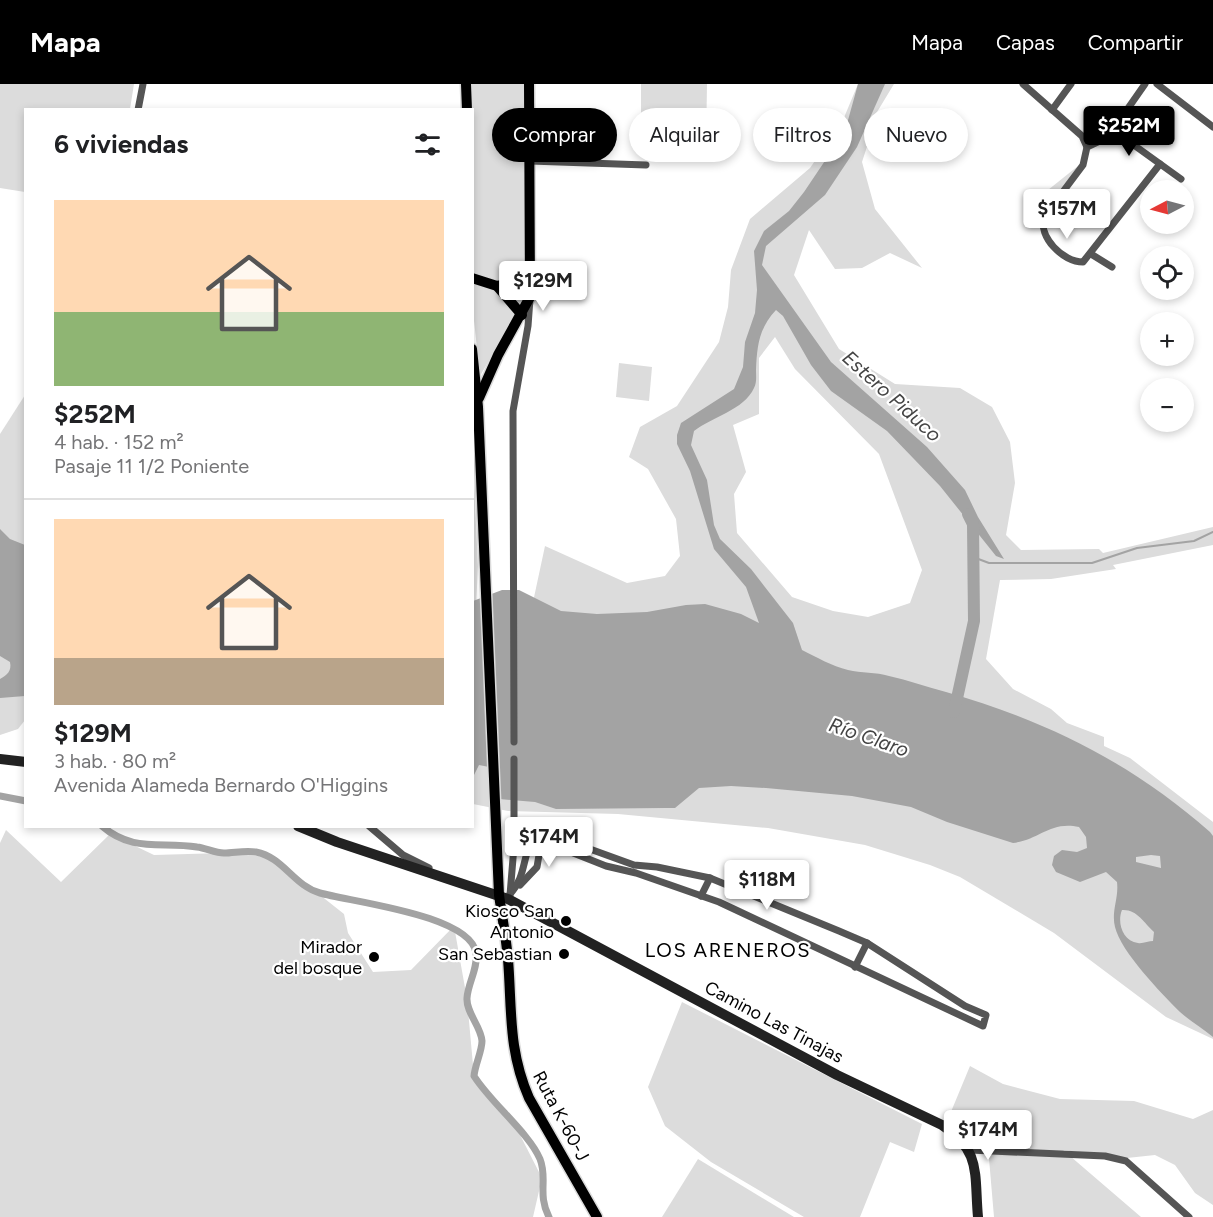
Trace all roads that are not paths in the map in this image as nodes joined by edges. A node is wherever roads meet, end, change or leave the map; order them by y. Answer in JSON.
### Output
{"nodes":[{"id":1,"x":142,"y":84,"type":"edge"},
{"id":2,"x":466,"y":84,"type":"edge"},
{"id":3,"x":529,"y":84,"type":"edge"},
{"id":4,"x":1023,"y":84,"type":"edge"},
{"id":5,"x":1071,"y":84,"type":"edge"},
{"id":6,"x":1145,"y":84,"type":"edge"},
{"id":7,"x":1157,"y":84,"type":"edge"},
{"id":8,"x":138,"y":108,"type":"edge"},
{"id":9,"x":466,"y":108,"type":"edge"},
{"id":10,"x":529,"y":108,"type":"edge"},
{"id":11,"x":1052,"y":110,"type":"junction"},
{"id":12,"x":1213,"y":128,"type":"edge"},
{"id":13,"x":1113,"y":130,"type":"junction"},
{"id":14,"x":1087,"y":147,"type":"junction"},
{"id":15,"x":530,"y":162,"type":"edge"},
{"id":16,"x":559,"y":162,"type":"edge"},
{"id":17,"x":1160,"y":164,"type":"junction"},
{"id":18,"x":646,"y":165,"type":"dead end"},
{"id":19,"x":1181,"y":179,"type":"dead end"},
{"id":20,"x":1091,"y":254,"type":"junction"},
{"id":21,"x":1112,"y":267,"type":"dead end"},
{"id":22,"x":530,"y":272,"type":"junction"},
{"id":23,"x":474,"y":279,"type":"edge"},
{"id":24,"x":497,"y":286,"type":"junction"},
{"id":25,"x":530,"y":297,"type":"junction"},
{"id":26,"x":522,"y":315,"type":"junction"},
{"id":27,"x":528,"y":326,"type":"junction"},
{"id":28,"x":474,"y":370,"type":"edge"},
{"id":29,"x":478,"y":411,"type":"junction"},
{"id":30,"x":514,"y":742,"type":"dead end"},
{"id":31,"x":0,"y":759,"type":"edge"},
{"id":32,"x":514,"y":759,"type":"dead end"},
{"id":33,"x":24,"y":762,"type":"edge"},
{"id":34,"x":303,"y":828,"type":"edge"},
{"id":35,"x":371,"y":828,"type":"edge"},
{"id":36,"x":543,"y":832,"type":"junction"},
{"id":37,"x":533,"y":837,"type":"junction"},
{"id":38,"x":541,"y":840,"type":"junction"},
{"id":39,"x":450,"y":878,"type":"junction"},
{"id":40,"x":710,"y":878,"type":"junction"},
{"id":41,"x":520,"y":885,"type":"junction"},
{"id":42,"x":506,"y":896,"type":"junction"},
{"id":43,"x":701,"y":896,"type":"junction"},
{"id":44,"x":867,"y":943,"type":"junction"},
{"id":45,"x":855,"y":967,"type":"junction"},
{"id":46,"x":970,"y":1150,"type":"junction"},
{"id":47,"x":597,"y":1217,"type":"edge"},
{"id":48,"x":978,"y":1217,"type":"edge"},
{"id":49,"x":1189,"y":1217,"type":"edge"}],
"edges":[{"from":1,"to":8,"type":"street"},
{"from":2,"to":9,"type":"main road"},
{"from":3,"to":10,"type":"main road"},
{"from":4,"to":11,"type":"street"},
{"from":5,"to":11,"type":"street"},
{"from":6,"to":13,"type":"street"},
{"from":7,"to":12,"type":"street"},
{"from":11,"to":14,"type":"street"},
{"from":13,"to":14,"type":"street"},
{"from":13,"to":17,"type":"street"},
{"from":14,"to":20,"type":"street"},
{"from":15,"to":22,"type":"main road"},
{"from":16,"to":18,"type":"street"},
{"from":17,"to":19,"type":"street"},
{"from":17,"to":20,"type":"street"},
{"from":20,"to":21,"type":"street"},
{"from":22,"to":24,"type":"main road"},
{"from":22,"to":25,"type":"main road"},
{"from":23,"to":24,"type":"main road"},
{"from":24,"to":26,"type":"main road"},
{"from":25,"to":26,"type":"main road"},
{"from":25,"to":27,"type":"street"},
{"from":26,"to":27,"type":"street"},
{"from":26,"to":29,"type":"main road"},
{"from":27,"to":30,"type":"street"},
{"from":28,"to":29,"type":"main road"},
{"from":29,"to":42,"type":"main road","name":"Ruta K-60-J"},
{"from":31,"to":33,"type":"street"},
{"from":32,"to":42,"type":"street"},
{"from":34,"to":39,"type":"street","name":"Camino Las Tinajas"},
{"from":35,"to":39,"type":"street"},
{"from":36,"to":37,"type":"street"},
{"from":36,"to":38,"type":"street"},
{"from":36,"to":40,"type":"street"},
{"from":37,"to":38,"type":"street"},
{"from":37,"to":41,"type":"street"},
{"from":38,"to":41,"type":"street"},
{"from":38,"to":43,"type":"street"},
{"from":39,"to":42,"type":"street","name":"Camino Las Tinajas"},
{"from":40,"to":43,"type":"street"},
{"from":40,"to":44,"type":"street"},
{"from":41,"to":42,"type":"street"},
{"from":42,"to":46,"type":"street","name":"Camino Las Tinajas"},
{"from":42,"to":47,"type":"main road","name":"Ruta K-60-J"},
{"from":43,"to":45,"type":"street"},
{"from":44,"to":45,"type":"street"},
{"from":44,"to":45,"type":"street"},
{"from":46,"to":48,"type":"street"},
{"from":46,"to":49,"type":"street"}]}
